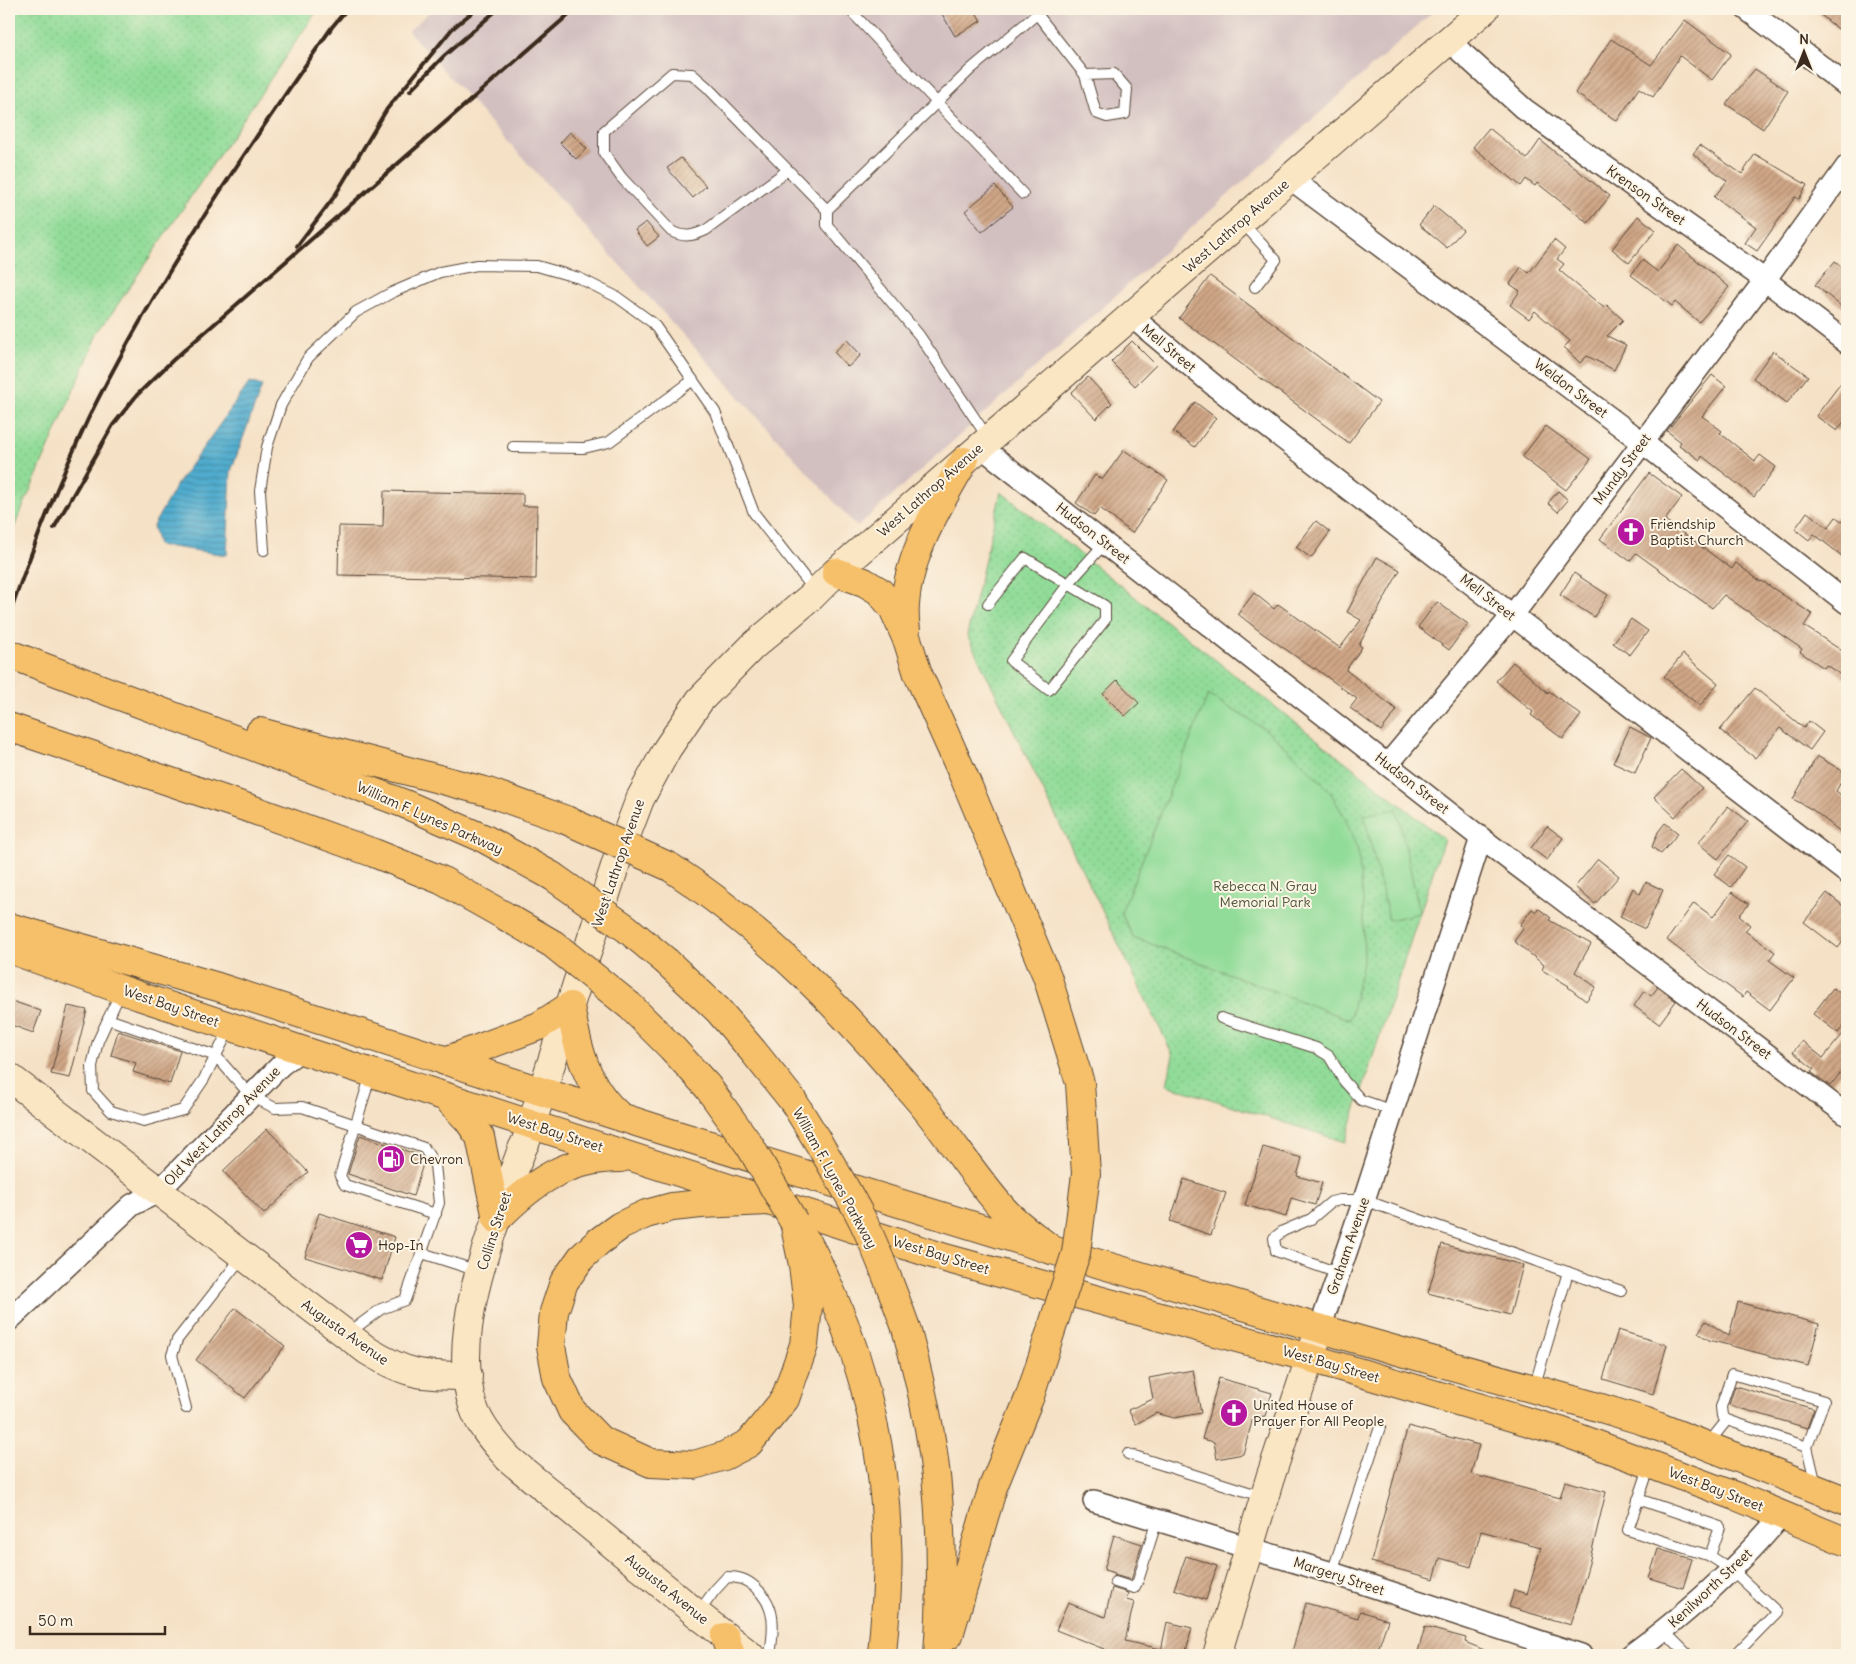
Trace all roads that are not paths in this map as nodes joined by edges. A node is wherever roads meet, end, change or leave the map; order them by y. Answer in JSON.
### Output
{"nodes":[{"id":1,"x":849,"y":9,"type":"edge"},
{"id":2,"x":1485,"y":9,"type":"edge"},
{"id":3,"x":1746,"y":9,"type":"edge"},
{"id":4,"x":1040,"y":11,"type":"edge"},
{"id":5,"x":1449,"y":41,"type":"junction"},
{"id":6,"x":1085,"y":75,"type":"junction"},
{"id":7,"x":1847,"y":86,"type":"edge"},
{"id":8,"x":936,"y":102,"type":"junction"},
{"id":9,"x":1847,"y":166,"type":"edge"},
{"id":10,"x":788,"y":170,"type":"junction"},
{"id":11,"x":1291,"y":178,"type":"junction"},
{"id":12,"x":1022,"y":194,"type":"dead end"},
{"id":13,"x":827,"y":210,"type":"junction"},
{"id":14,"x":1241,"y":221,"type":"junction"},
{"id":15,"x":1765,"y":280,"type":"junction"},
{"id":16,"x":1255,"y":287,"type":"dead end"},
{"id":17,"x":1132,"y":316,"type":"junction"},
{"id":18,"x":1847,"y":343,"type":"edge"},
{"id":19,"x":693,"y":380,"type":"junction"},
{"id":20,"x":1642,"y":442,"type":"junction"},
{"id":21,"x":513,"y":447,"type":"dead end"},
{"id":22,"x":977,"y":449,"type":"junction"},
{"id":23,"x":1105,"y":543,"type":"junction"},
{"id":24,"x":264,"y":550,"type":"dead end"},
{"id":25,"x":836,"y":572,"type":"junction"},
{"id":26,"x":1070,"y":583,"type":"junction"},
{"id":27,"x":815,"y":592,"type":"junction"},
{"id":28,"x":1847,"y":603,"type":"edge"},
{"id":29,"x":988,"y":604,"type":"dead end"},
{"id":30,"x":1512,"y":616,"type":"junction"},
{"id":31,"x":908,"y":642,"type":"junction"},
{"id":32,"x":9,"y":654,"type":"edge"},
{"id":33,"x":57,"y":671,"type":"junction"},
{"id":34,"x":9,"y":727,"type":"edge"},
{"id":35,"x":1388,"y":764,"type":"junction"},
{"id":36,"x":1481,"y":838,"type":"junction"},
{"id":37,"x":1847,"y":873,"type":"edge"},
{"id":38,"x":9,"y":927,"type":"edge"},
{"id":39,"x":9,"y":949,"type":"edge"},
{"id":40,"x":122,"y":990,"type":"junction"},
{"id":41,"x":570,"y":1006,"type":"junction"},
{"id":42,"x":1221,"y":1018,"type":"dead end"},
{"id":43,"x":108,"y":1019,"type":"junction"},
{"id":44,"x":231,"y":1027,"type":"junction"},
{"id":45,"x":301,"y":1050,"type":"junction"},
{"id":46,"x":216,"y":1056,"type":"junction"},
{"id":47,"x":445,"y":1061,"type":"junction"},
{"id":48,"x":371,"y":1072,"type":"junction"},
{"id":49,"x":9,"y":1077,"type":"edge"},
{"id":50,"x":543,"y":1091,"type":"junction"},
{"id":51,"x":251,"y":1096,"type":"junction"},
{"id":52,"x":445,"y":1096,"type":"junction"},
{"id":53,"x":1392,"y":1111,"type":"junction"},
{"id":54,"x":1847,"y":1115,"type":"edge"},
{"id":55,"x":622,"y":1118,"type":"junction"},
{"id":56,"x":354,"y":1125,"type":"junction"},
{"id":57,"x":531,"y":1125,"type":"junction"},
{"id":58,"x":634,"y":1158,"type":"junction"},
{"id":59,"x":158,"y":1192,"type":"junction"},
{"id":60,"x":1364,"y":1200,"type":"junction"},
{"id":61,"x":769,"y":1202,"type":"junction"},
{"id":62,"x":436,"y":1214,"type":"junction"},
{"id":63,"x":497,"y":1219,"type":"junction"},
{"id":64,"x":1052,"y":1250,"type":"junction"},
{"id":65,"x":422,"y":1253,"type":"junction"},
{"id":66,"x":243,"y":1256,"type":"junction"},
{"id":67,"x":809,"y":1261,"type":"junction"},
{"id":68,"x":480,"y":1272,"type":"junction"},
{"id":69,"x":1568,"y":1272,"type":"junction"},
{"id":70,"x":1338,"y":1273,"type":"junction"},
{"id":71,"x":1621,"y":1291,"type":"dead end"},
{"id":72,"x":9,"y":1320,"type":"edge"},
{"id":73,"x":1320,"y":1328,"type":"junction"},
{"id":74,"x":346,"y":1335,"type":"junction"},
{"id":75,"x":1310,"y":1358,"type":"junction"},
{"id":76,"x":468,"y":1376,"type":"junction"},
{"id":77,"x":1534,"y":1389,"type":"junction"},
{"id":78,"x":186,"y":1408,"type":"dead end"},
{"id":79,"x":1727,"y":1420,"type":"junction"},
{"id":80,"x":1380,"y":1427,"type":"dead end"},
{"id":81,"x":1707,"y":1445,"type":"junction"},
{"id":82,"x":1807,"y":1447,"type":"junction"},
{"id":83,"x":1128,"y":1454,"type":"dead end"},
{"id":84,"x":1650,"y":1464,"type":"junction"},
{"id":85,"x":1817,"y":1489,"type":"junction"},
{"id":86,"x":1265,"y":1497,"type":"junction"},
{"id":87,"x":1638,"y":1499,"type":"junction"},
{"id":88,"x":1847,"y":1501,"type":"edge"},
{"id":89,"x":1094,"y":1502,"type":"dead end"},
{"id":90,"x":1782,"y":1515,"type":"junction"},
{"id":91,"x":1157,"y":1520,"type":"junction"},
{"id":92,"x":1847,"y":1542,"type":"edge"},
{"id":93,"x":1249,"y":1547,"type":"junction"},
{"id":94,"x":1710,"y":1556,"type":"junction"},
{"id":95,"x":1732,"y":1570,"type":"junction"},
{"id":96,"x":1332,"y":1573,"type":"junction"},
{"id":97,"x":1115,"y":1582,"type":"dead end"},
{"id":98,"x":697,"y":1614,"type":"junction"},
{"id":99,"x":1664,"y":1631,"type":"junction"},
{"id":100,"x":728,"y":1646,"type":"edge"},
{"id":101,"x":750,"y":1655,"type":"edge"},
{"id":102,"x":770,"y":1655,"type":"edge"},
{"id":103,"x":882,"y":1655,"type":"edge"},
{"id":104,"x":938,"y":1655,"type":"edge"},
{"id":105,"x":943,"y":1655,"type":"edge"},
{"id":106,"x":1217,"y":1655,"type":"edge"},
{"id":107,"x":1581,"y":1655,"type":"edge"},
{"id":108,"x":1632,"y":1655,"type":"edge"},
{"id":109,"x":1688,"y":1655,"type":"edge"},
{"id":110,"x":1735,"y":1655,"type":"edge"}],
"edges":[{"from":1,"to":8,"type":"lane"},
{"from":2,"to":5,"type":"street","name":"West Lathrop Avenue"},
{"from":3,"to":7,"type":"street"},
{"from":4,"to":6,"type":"lane"},
{"from":4,"to":8,"type":"lane"},
{"from":5,"to":11,"type":"street","name":"West Lathrop Avenue"},
{"from":5,"to":15,"type":"street","name":"Krenson Street"},
{"from":6,"to":6,"type":"lane"},
{"from":8,"to":12,"type":"lane"},
{"from":8,"to":13,"type":"lane"},
{"from":9,"to":15,"type":"street","name":"Mundy Street"},
{"from":10,"to":10,"type":"lane"},
{"from":10,"to":13,"type":"lane"},
{"from":11,"to":14,"type":"street","name":"West Lathrop Avenue"},
{"from":11,"to":20,"type":"street","name":"Weldon Street"},
{"from":13,"to":22,"type":"lane"},
{"from":14,"to":16,"type":"lane"},
{"from":14,"to":17,"type":"street","name":"West Lathrop Avenue"},
{"from":15,"to":18,"type":"street","name":"Krenson Street"},
{"from":15,"to":20,"type":"street","name":"Mundy Street"},
{"from":17,"to":22,"type":"street","name":"West Lathrop Avenue"},
{"from":17,"to":30,"type":"street","name":"Mell Street"},
{"from":19,"to":21,"type":"lane"},
{"from":19,"to":24,"type":"lane"},
{"from":19,"to":27,"type":"lane"},
{"from":20,"to":28,"type":"street","name":"Weldon Street"},
{"from":20,"to":30,"type":"street","name":"Mundy Street"},
{"from":22,"to":23,"type":"street","name":"Hudson Street"},
{"from":22,"to":25,"type":"street","name":"West Lathrop Avenue"},
{"from":22,"to":31,"type":"main road"},
{"from":23,"to":26,"type":"lane"},
{"from":23,"to":35,"type":"street","name":"Hudson Street"},
{"from":25,"to":27,"type":"street","name":"West Lathrop Avenue"},
{"from":25,"to":31,"type":"main road"},
{"from":26,"to":26,"type":"lane"},
{"from":26,"to":29,"type":"lane"},
{"from":27,"to":41,"type":"street","name":"West Lathrop Avenue"},
{"from":30,"to":35,"type":"street","name":"Mundy Street"},
{"from":30,"to":37,"type":"street","name":"Mell Street"},
{"from":31,"to":105,"type":"main road","bridge":true},
{"from":32,"to":33,"type":"main road","name":"William F. Lynes Parkway"},
{"from":33,"to":64,"type":"main road","bridge":true},
{"from":33,"to":104,"type":"main road","name":"William F. Lynes Parkway","bridge":true},
{"from":34,"to":67,"type":"main road","bridge":true},
{"from":35,"to":36,"type":"street","name":"Hudson Street"},
{"from":36,"to":53,"type":"street","name":"Graham Avenue"},
{"from":36,"to":54,"type":"street","name":"Hudson Street"},
{"from":38,"to":47,"type":"main road","name":"West Bay Street"},
{"from":39,"to":40,"type":"main road","name":"West Bay Street"},
{"from":40,"to":43,"type":"lane"},
{"from":40,"to":44,"type":"main road","name":"West Bay Street"},
{"from":41,"to":47,"type":"main road"},
{"from":41,"to":50,"type":"street","name":"West Lathrop Avenue"},
{"from":41,"to":55,"type":"main road"},
{"from":42,"to":53,"type":"lane"},
{"from":43,"to":46,"type":"lane"},
{"from":43,"to":46,"type":"lane"},
{"from":44,"to":45,"type":"main road","name":"West Bay Street"},
{"from":44,"to":46,"type":"lane"},
{"from":45,"to":48,"type":"main road","name":"West Bay Street"},
{"from":45,"to":51,"type":"street","name":"Old West Lathrop Avenue"},
{"from":46,"to":51,"type":"lane"},
{"from":47,"to":50,"type":"main road","name":"West Bay Street"},
{"from":48,"to":52,"type":"main road","name":"West Bay Street"},
{"from":48,"to":56,"type":"lane"},
{"from":49,"to":59,"type":"street","name":"Augusta Avenue"},
{"from":50,"to":55,"type":"main road","name":"West Bay Street"},
{"from":50,"to":57,"type":"street","name":"Collins Street"},
{"from":51,"to":56,"type":"lane"},
{"from":51,"to":59,"type":"street","name":"Old West Lathrop Avenue"},
{"from":52,"to":57,"type":"main road","name":"West Bay Street"},
{"from":52,"to":63,"type":"main road"},
{"from":53,"to":60,"type":"street","name":"Graham Avenue"},
{"from":55,"to":64,"type":"main road","name":"West Bay Street"},
{"from":56,"to":62,"type":"lane"},
{"from":56,"to":62,"type":"lane"},
{"from":57,"to":58,"type":"main road","name":"West Bay Street"},
{"from":57,"to":63,"type":"street","name":"Collins Street"},
{"from":58,"to":61,"type":"main road","name":"West Bay Street"},
{"from":58,"to":63,"type":"main road"},
{"from":59,"to":66,"type":"street","name":"Augusta Avenue"},
{"from":59,"to":72,"type":"street","name":"Old West Lathrop Avenue"},
{"from":60,"to":69,"type":"lane"},
{"from":60,"to":70,"type":"street","name":"Graham Avenue"},
{"from":60,"to":70,"type":"lane"},
{"from":61,"to":67,"type":"main road"},
{"from":61,"to":75,"type":"main road","name":"West Bay Street"},
{"from":62,"to":65,"type":"lane"},
{"from":63,"to":68,"type":"street","name":"Collins Street"},
{"from":64,"to":73,"type":"main road","name":"West Bay Street"},
{"from":65,"to":68,"type":"lane"},
{"from":65,"to":74,"type":"lane"},
{"from":66,"to":74,"type":"street","name":"Augusta Avenue"},
{"from":66,"to":78,"type":"lane"},
{"from":67,"to":103,"type":"main road"},
{"from":68,"to":76,"type":"street","name":"Collins Street"},
{"from":69,"to":71,"type":"lane"},
{"from":69,"to":77,"type":"lane"},
{"from":70,"to":73,"type":"street","name":"Graham Avenue"},
{"from":73,"to":75,"type":"street","name":"Graham Avenue"},
{"from":73,"to":77,"type":"main road","name":"West Bay Street"},
{"from":74,"to":76,"type":"street","name":"Augusta Avenue"},
{"from":75,"to":84,"type":"main road","name":"West Bay Street"},
{"from":75,"to":86,"type":"street","name":"Graham Avenue"},
{"from":76,"to":98,"type":"street","name":"Augusta Avenue"},
{"from":77,"to":81,"type":"main road","name":"West Bay Street"},
{"from":79,"to":81,"type":"lane"},
{"from":79,"to":82,"type":"lane"},
{"from":79,"to":82,"type":"lane"},
{"from":80,"to":96,"type":"lane"},
{"from":81,"to":85,"type":"main road","name":"West Bay Street"},
{"from":82,"to":85,"type":"lane"},
{"from":83,"to":86,"type":"lane"},
{"from":84,"to":87,"type":"lane"},
{"from":84,"to":90,"type":"main road","name":"West Bay Street"},
{"from":85,"to":88,"type":"main road","name":"West Bay Street"},
{"from":86,"to":93,"type":"street","name":"Graham Avenue"},
{"from":87,"to":94,"type":"lane"},
{"from":87,"to":94,"type":"lane"},
{"from":89,"to":91,"type":"street","name":"Margery Street"},
{"from":90,"to":92,"type":"main road","name":"West Bay Street"},
{"from":90,"to":95,"type":"street","name":"Kenilworth Street"},
{"from":91,"to":93,"type":"street","name":"Margery Street"},
{"from":91,"to":97,"type":"lane"},
{"from":93,"to":96,"type":"street","name":"Margery Street"},
{"from":93,"to":106,"type":"street","name":"Graham Avenue"},
{"from":94,"to":95,"type":"lane"},
{"from":95,"to":99,"type":"street","name":"Kenilworth Street"},
{"from":95,"to":110,"type":"lane"},
{"from":96,"to":107,"type":"street","name":"Margery Street"},
{"from":98,"to":100,"type":"street","name":"Augusta Avenue"},
{"from":98,"to":102,"type":"lane"},
{"from":99,"to":108,"type":"street","name":"Kenilworth Street"},
{"from":99,"to":109,"type":"lane"},
{"from":100,"to":101,"type":"street","name":"Augusta Avenue"}]}
